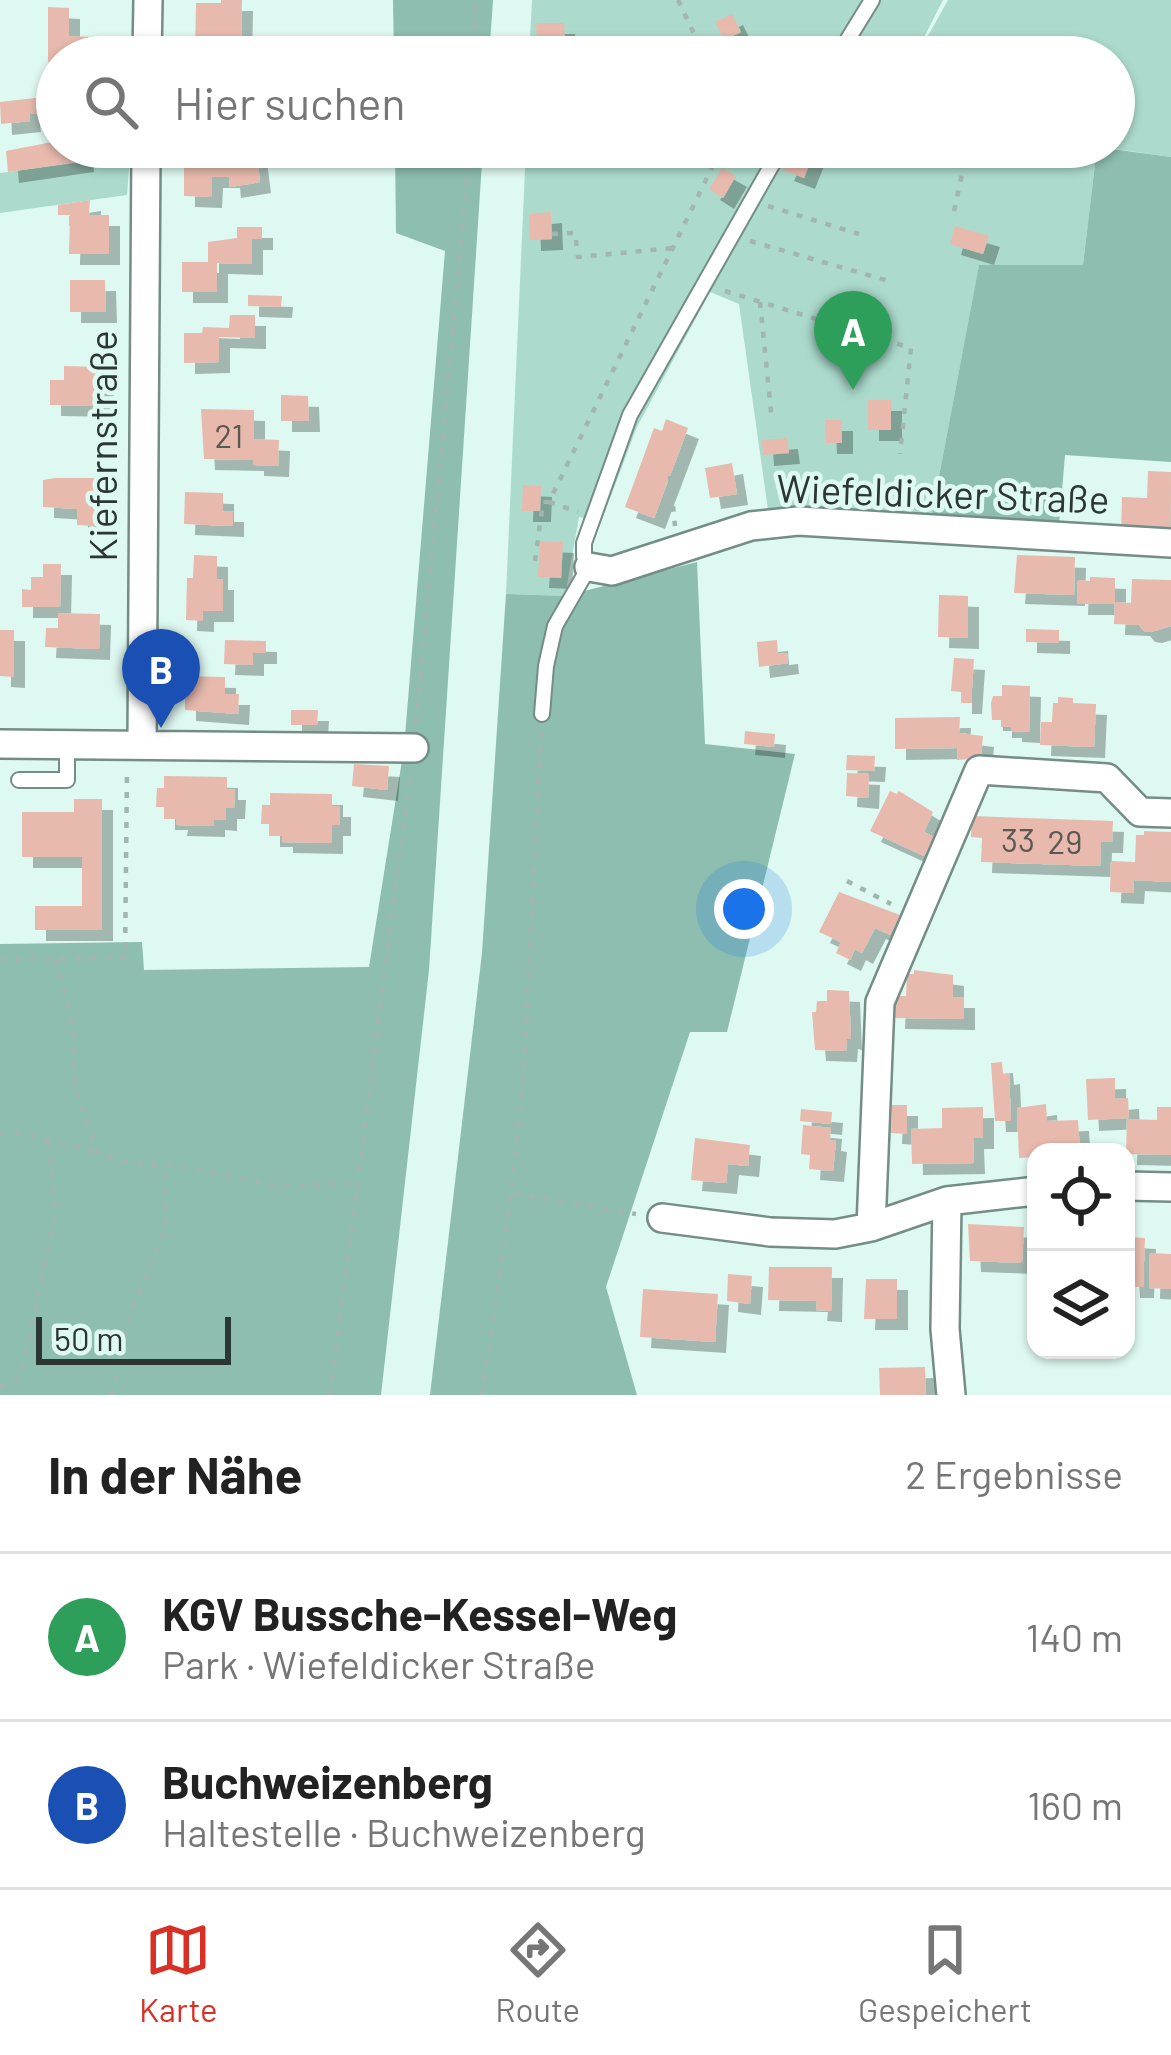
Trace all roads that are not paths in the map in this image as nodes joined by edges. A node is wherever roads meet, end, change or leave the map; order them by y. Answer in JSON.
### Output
{"nodes":[{"id":1,"x":148,"y":0,"type":"edge"},
{"id":2,"x":872,"y":0,"type":"edge"},
{"id":3,"x":147,"y":36,"type":"edge"},
{"id":4,"x":850,"y":36,"type":"edge"},
{"id":5,"x":146,"y":168,"type":"edge"},
{"id":6,"x":770,"y":168,"type":"edge"},
{"id":7,"x":1171,"y":543,"type":"edge"},
{"id":8,"x":589,"y":567,"type":"junction"},
{"id":9,"x":542,"y":714,"type":"road end"},
{"id":10,"x":0,"y":744,"type":"edge"},
{"id":11,"x":67,"y":744,"type":"junction"},
{"id":12,"x":135,"y":744,"type":"junction"},
{"id":13,"x":414,"y":748,"type":"road end"},
{"id":14,"x":19,"y":779,"type":"dead end"},
{"id":15,"x":1171,"y":813,"type":"edge"},
{"id":16,"x":1135,"y":1186,"type":"edge"},
{"id":17,"x":1171,"y":1187,"type":"edge"},
{"id":18,"x":1027,"y":1192,"type":"edge"},
{"id":19,"x":947,"y":1201,"type":"junction"},
{"id":20,"x":662,"y":1218,"type":"road end"},
{"id":21,"x":871,"y":1227,"type":"junction"},
{"id":22,"x":950,"y":1395,"type":"edge"}],
"edges":[{"from":1,"to":3,"type":"street"},
{"from":2,"to":4,"type":"lane"},
{"from":5,"to":12,"type":"street","name":"Kiefernstraße"},
{"from":6,"to":8,"type":"lane"},
{"from":7,"to":8,"type":"street","name":"Wiefeldicker Straße"},
{"from":8,"to":9,"type":"lane"},
{"from":10,"to":11,"type":"street"},
{"from":11,"to":12,"type":"street"},
{"from":11,"to":14,"type":"lane"},
{"from":12,"to":13,"type":"street"},
{"from":15,"to":21,"type":"street"},
{"from":16,"to":17,"type":"street"},
{"from":18,"to":19,"type":"street"},
{"from":19,"to":21,"type":"street"},
{"from":19,"to":22,"type":"street"},
{"from":20,"to":21,"type":"street"}]}
